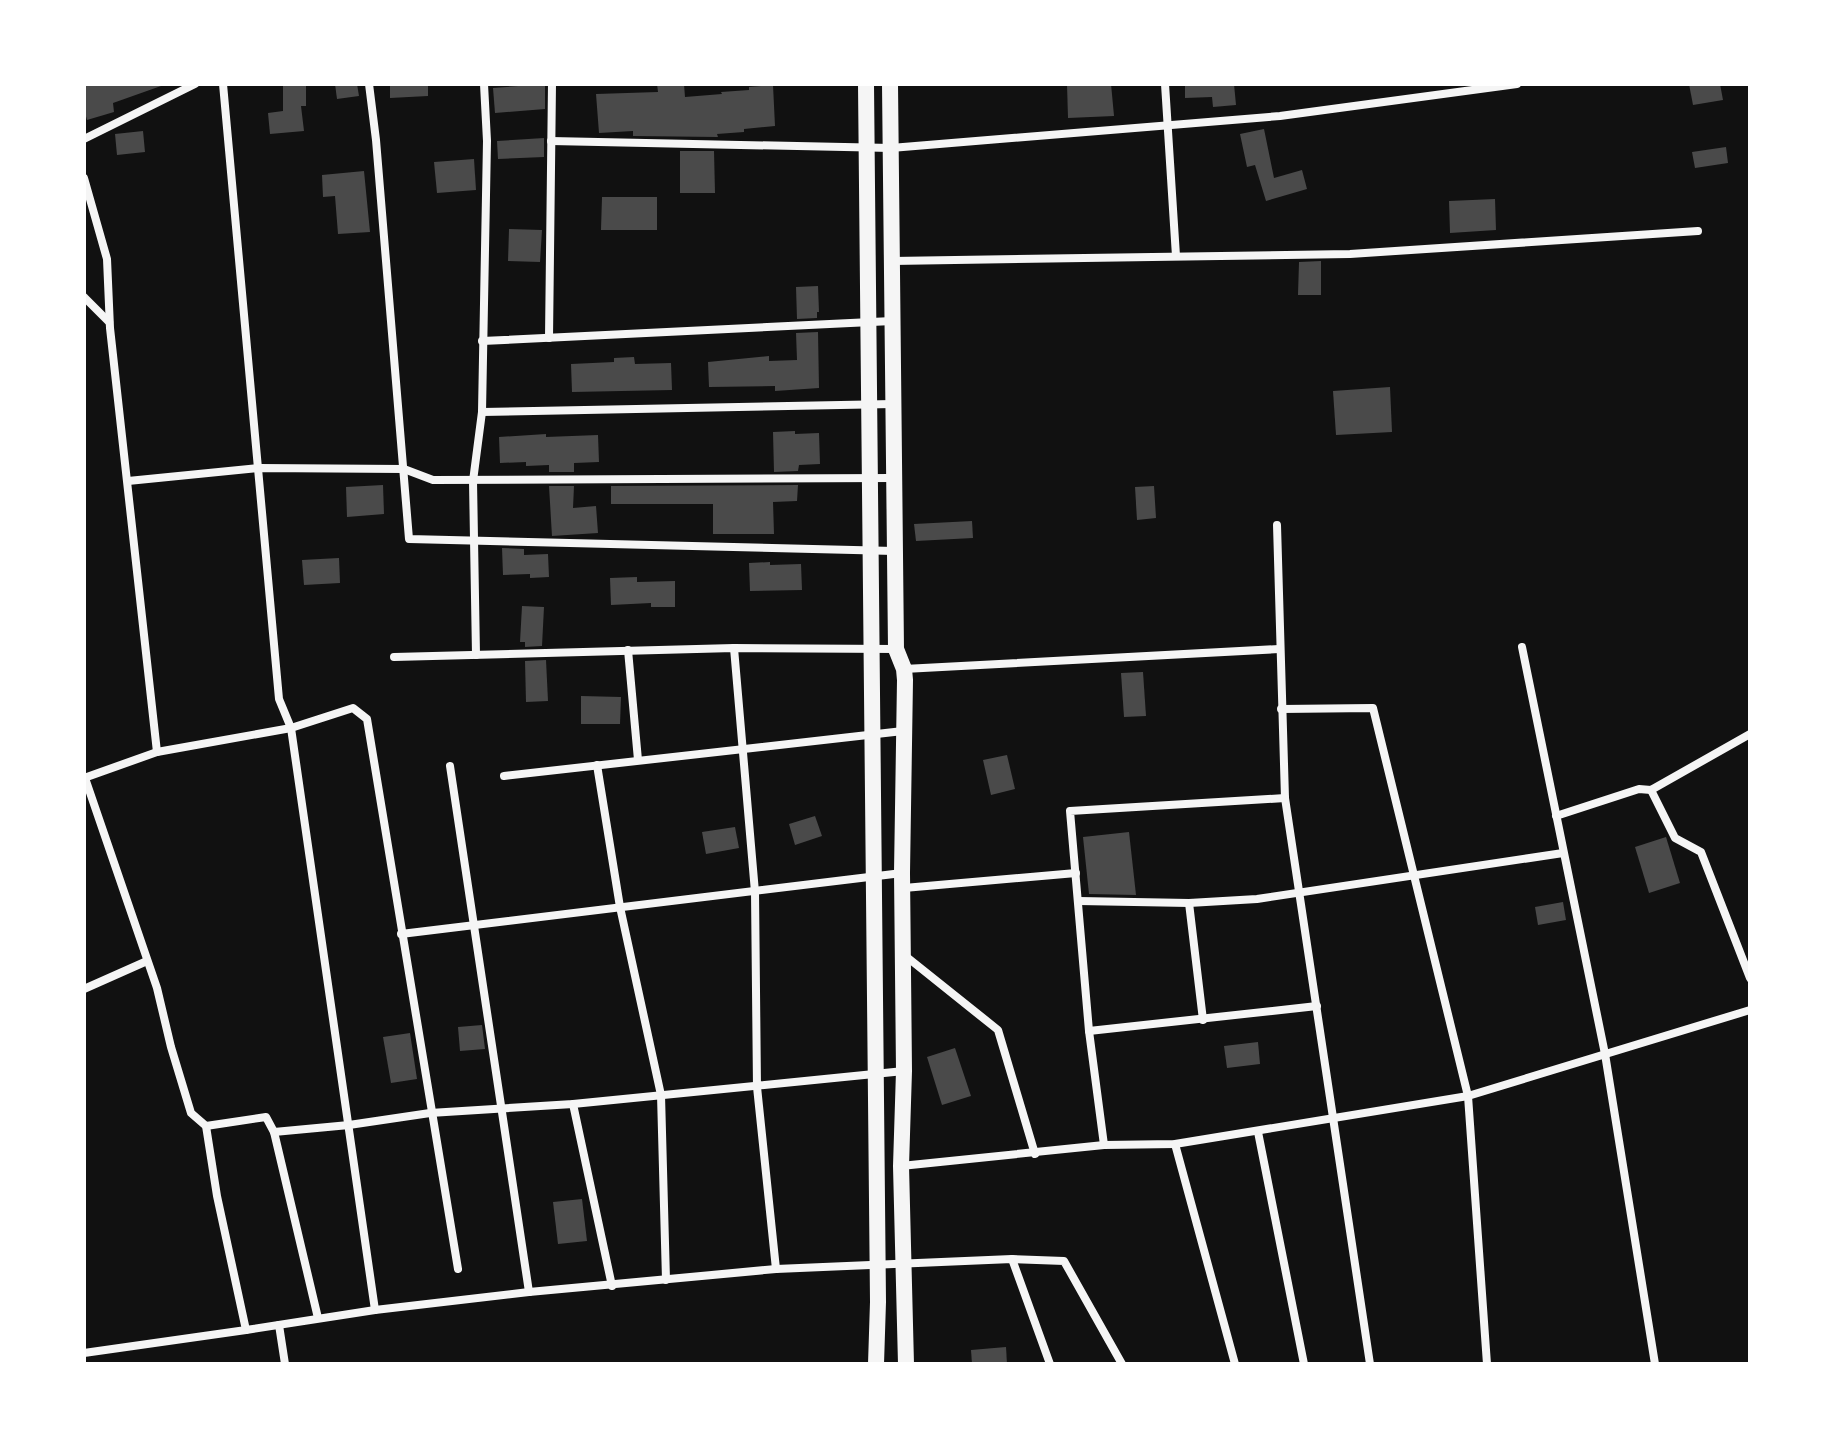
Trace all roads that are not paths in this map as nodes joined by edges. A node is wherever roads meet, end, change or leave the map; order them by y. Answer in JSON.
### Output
{"nodes":[{"id":1,"x":195,"y":84,"type":"edge"},
{"id":2,"x":223,"y":84,"type":"edge"},
{"id":3,"x":369,"y":84,"type":"edge"},
{"id":4,"x":484,"y":84,"type":"edge"},
{"id":5,"x":552,"y":84,"type":"edge"},
{"id":6,"x":866,"y":84,"type":"edge"},
{"id":7,"x":890,"y":84,"type":"edge"},
{"id":8,"x":1165,"y":84,"type":"edge"},
{"id":9,"x":1517,"y":84,"type":"edge"},
{"id":10,"x":1166,"y":125,"type":"junction"},
{"id":11,"x":84,"y":139,"type":"edge"},
{"id":12,"x":551,"y":141,"type":"junction"},
{"id":13,"x":866,"y":147,"type":"junction"},
{"id":14,"x":891,"y":148,"type":"junction"},
{"id":15,"x":84,"y":178,"type":"edge"},
{"id":16,"x":1698,"y":231,"type":"dead end"},
{"id":17,"x":1176,"y":256,"type":"junction"},
{"id":18,"x":891,"y":261,"type":"junction"},
{"id":19,"x":84,"y":297,"type":"edge"},
{"id":20,"x":892,"y":321,"type":"junction"},
{"id":21,"x":868,"y":322,"type":"junction"},
{"id":22,"x":110,"y":323,"type":"junction"},
{"id":23,"x":549,"y":338,"type":"junction"},
{"id":24,"x":482,"y":341,"type":"junction"},
{"id":25,"x":893,"y":404,"type":"junction"},
{"id":26,"x":869,"y":405,"type":"junction"},
{"id":27,"x":482,"y":412,"type":"junction"},
{"id":28,"x":259,"y":468,"type":"junction"},
{"id":29,"x":404,"y":469,"type":"junction"},
{"id":30,"x":870,"y":478,"type":"junction"},
{"id":31,"x":893,"y":478,"type":"junction"},
{"id":32,"x":473,"y":480,"type":"junction"},
{"id":33,"x":128,"y":481,"type":"junction"},
{"id":34,"x":1277,"y":525,"type":"dead end"},
{"id":35,"x":474,"y":540,"type":"junction"},
{"id":36,"x":870,"y":550,"type":"junction"},
{"id":37,"x":894,"y":551,"type":"junction"},
{"id":38,"x":1522,"y":647,"type":"dead end"},
{"id":39,"x":734,"y":648,"type":"junction"},
{"id":40,"x":871,"y":649,"type":"junction"},
{"id":41,"x":896,"y":649,"type":"junction"},
{"id":42,"x":1279,"y":649,"type":"junction"},
{"id":43,"x":628,"y":650,"type":"junction"},
{"id":44,"x":476,"y":655,"type":"junction"},
{"id":45,"x":394,"y":657,"type":"dead end"},
{"id":46,"x":904,"y":669,"type":"junction"},
{"id":47,"x":1281,"y":709,"type":"junction"},
{"id":48,"x":291,"y":728,"type":"junction"},
{"id":49,"x":904,"y":731,"type":"junction"},
{"id":50,"x":872,"y":734,"type":"junction"},
{"id":51,"x":1750,"y":734,"type":"edge"},
{"id":52,"x":741,"y":747,"type":"junction"},
{"id":53,"x":157,"y":752,"type":"junction"},
{"id":54,"x":638,"y":760,"type":"junction"},
{"id":55,"x":597,"y":765,"type":"junction"},
{"id":56,"x":450,"y":766,"type":"dead end"},
{"id":57,"x":504,"y":776,"type":"dead end"},
{"id":58,"x":85,"y":778,"type":"edge"},
{"id":59,"x":1651,"y":790,"type":"junction"},
{"id":60,"x":1285,"y":798,"type":"junction"},
{"id":61,"x":1556,"y":816,"type":"junction"},
{"id":62,"x":1563,"y":853,"type":"junction"},
{"id":63,"x":1076,"y":873,"type":"junction"},
{"id":64,"x":1416,"y":876,"type":"junction"},
{"id":65,"x":874,"y":877,"type":"junction"},
{"id":66,"x":903,"y":880,"type":"junction"},
{"id":67,"x":755,"y":892,"type":"junction"},
{"id":68,"x":1299,"y":893,"type":"junction"},
{"id":69,"x":1079,"y":901,"type":"junction"},
{"id":70,"x":1189,"y":903,"type":"junction"},
{"id":71,"x":620,"y":907,"type":"junction"},
{"id":72,"x":473,"y":924,"type":"junction"},
{"id":73,"x":401,"y":934,"type":"junction"},
{"id":74,"x":903,"y":954,"type":"junction"},
{"id":75,"x":147,"y":961,"type":"junction"},
{"id":76,"x":1750,"y":978,"type":"edge"},
{"id":77,"x":84,"y":989,"type":"edge"},
{"id":78,"x":1317,"y":1006,"type":"junction"},
{"id":79,"x":1750,"y":1010,"type":"edge"},
{"id":80,"x":1203,"y":1020,"type":"junction"},
{"id":81,"x":1089,"y":1031,"type":"junction"},
{"id":82,"x":1605,"y":1054,"type":"junction"},
{"id":83,"x":904,"y":1071,"type":"junction"},
{"id":84,"x":876,"y":1074,"type":"junction"},
{"id":85,"x":757,"y":1087,"type":"junction"},
{"id":86,"x":661,"y":1095,"type":"junction"},
{"id":87,"x":1468,"y":1096,"type":"junction"},
{"id":88,"x":573,"y":1104,"type":"junction"},
{"id":89,"x":503,"y":1108,"type":"junction"},
{"id":90,"x":430,"y":1113,"type":"junction"},
{"id":91,"x":1334,"y":1118,"type":"junction"},
{"id":92,"x":349,"y":1125,"type":"junction"},
{"id":93,"x":206,"y":1126,"type":"junction"},
{"id":94,"x":274,"y":1132,"type":"junction"},
{"id":95,"x":1258,"y":1132,"type":"junction"},
{"id":96,"x":1175,"y":1144,"type":"junction"},
{"id":97,"x":1104,"y":1145,"type":"junction"},
{"id":98,"x":1035,"y":1154,"type":"junction"},
{"id":99,"x":901,"y":1166,"type":"junction"},
{"id":100,"x":1012,"y":1259,"type":"junction"},
{"id":101,"x":905,"y":1265,"type":"junction"},
{"id":102,"x":878,"y":1266,"type":"junction"},
{"id":103,"x":458,"y":1269,"type":"dead end"},
{"id":104,"x":776,"y":1269,"type":"junction"},
{"id":105,"x":666,"y":1280,"type":"junction"},
{"id":106,"x":612,"y":1286,"type":"junction"},
{"id":107,"x":529,"y":1292,"type":"junction"},
{"id":108,"x":375,"y":1310,"type":"junction"},
{"id":109,"x":318,"y":1318,"type":"junction"},
{"id":110,"x":279,"y":1325,"type":"junction"},
{"id":111,"x":246,"y":1330,"type":"junction"},
{"id":112,"x":84,"y":1353,"type":"edge"},
{"id":113,"x":285,"y":1364,"type":"edge"},
{"id":114,"x":876,"y":1364,"type":"edge"},
{"id":115,"x":906,"y":1364,"type":"edge"},
{"id":116,"x":1050,"y":1364,"type":"edge"},
{"id":117,"x":1122,"y":1364,"type":"edge"},
{"id":118,"x":1235,"y":1364,"type":"edge"},
{"id":119,"x":1304,"y":1364,"type":"edge"},
{"id":120,"x":1370,"y":1364,"type":"edge"},
{"id":121,"x":1487,"y":1364,"type":"edge"},
{"id":122,"x":1655,"y":1364,"type":"edge"}],
"edges":[{"from":1,"to":11,"type":"street"},
{"from":2,"to":28,"type":"street"},
{"from":3,"to":29,"type":"street"},
{"from":4,"to":24,"type":"street"},
{"from":5,"to":12,"type":"street"},
{"from":6,"to":13,"type":"main road"},
{"from":7,"to":14,"type":"main road"},
{"from":8,"to":10,"type":"street"},
{"from":9,"to":10,"type":"street"},
{"from":10,"to":14,"type":"street"},
{"from":10,"to":17,"type":"street"},
{"from":12,"to":13,"type":"street"},
{"from":12,"to":23,"type":"street"},
{"from":13,"to":14,"type":"street"},
{"from":13,"to":21,"type":"main road"},
{"from":14,"to":18,"type":"main road"},
{"from":15,"to":22,"type":"street"},
{"from":16,"to":17,"type":"street"},
{"from":17,"to":18,"type":"street"},
{"from":18,"to":20,"type":"main road"},
{"from":19,"to":22,"type":"street"},
{"from":20,"to":21,"type":"street"},
{"from":20,"to":25,"type":"main road"},
{"from":21,"to":23,"type":"street"},
{"from":21,"to":26,"type":"main road"},
{"from":22,"to":33,"type":"street"},
{"from":23,"to":24,"type":"street"},
{"from":24,"to":27,"type":"street"},
{"from":25,"to":26,"type":"street"},
{"from":25,"to":31,"type":"main road"},
{"from":26,"to":27,"type":"street"},
{"from":26,"to":30,"type":"main road"},
{"from":27,"to":32,"type":"street"},
{"from":28,"to":29,"type":"street"},
{"from":28,"to":33,"type":"street"},
{"from":28,"to":48,"type":"street"},
{"from":29,"to":32,"type":"street"},
{"from":29,"to":35,"type":"street"},
{"from":30,"to":31,"type":"street"},
{"from":30,"to":32,"type":"street"},
{"from":30,"to":36,"type":"main road"},
{"from":31,"to":37,"type":"main road"},
{"from":32,"to":35,"type":"street"},
{"from":33,"to":53,"type":"street"},
{"from":34,"to":42,"type":"street"},
{"from":35,"to":36,"type":"street"},
{"from":35,"to":44,"type":"street"},
{"from":36,"to":37,"type":"street"},
{"from":36,"to":40,"type":"main road"},
{"from":37,"to":41,"type":"main road"},
{"from":38,"to":61,"type":"street"},
{"from":39,"to":40,"type":"street"},
{"from":39,"to":43,"type":"street"},
{"from":39,"to":52,"type":"street"},
{"from":40,"to":41,"type":"street"},
{"from":40,"to":50,"type":"main road"},
{"from":41,"to":46,"type":"main road"},
{"from":42,"to":46,"type":"street"},
{"from":42,"to":47,"type":"street"},
{"from":43,"to":44,"type":"street"},
{"from":43,"to":54,"type":"street"},
{"from":44,"to":45,"type":"street"},
{"from":46,"to":49,"type":"main road"},
{"from":47,"to":60,"type":"street"},
{"from":47,"to":64,"type":"street"},
{"from":48,"to":53,"type":"street"},
{"from":48,"to":73,"type":"street"},
{"from":48,"to":92,"type":"street"},
{"from":49,"to":50,"type":"street"},
{"from":49,"to":66,"type":"main road"},
{"from":50,"to":52,"type":"street"},
{"from":50,"to":65,"type":"main road"},
{"from":51,"to":59,"type":"street"},
{"from":52,"to":54,"type":"street"},
{"from":52,"to":67,"type":"street"},
{"from":53,"to":58,"type":"street"},
{"from":54,"to":55,"type":"street"},
{"from":55,"to":57,"type":"street"},
{"from":55,"to":71,"type":"street"},
{"from":56,"to":72,"type":"street"},
{"from":58,"to":75,"type":"street"},
{"from":59,"to":61,"type":"street"},
{"from":59,"to":76,"type":"street"},
{"from":60,"to":63,"type":"street"},
{"from":60,"to":68,"type":"street"},
{"from":61,"to":62,"type":"street"},
{"from":62,"to":64,"type":"street"},
{"from":62,"to":82,"type":"street"},
{"from":63,"to":66,"type":"street"},
{"from":63,"to":69,"type":"street"},
{"from":64,"to":68,"type":"street"},
{"from":64,"to":87,"type":"street"},
{"from":65,"to":66,"type":"street"},
{"from":65,"to":67,"type":"street"},
{"from":65,"to":84,"type":"main road"},
{"from":66,"to":74,"type":"main road"},
{"from":67,"to":71,"type":"street"},
{"from":67,"to":85,"type":"street"},
{"from":68,"to":70,"type":"street"},
{"from":68,"to":78,"type":"street"},
{"from":69,"to":70,"type":"street"},
{"from":69,"to":81,"type":"street"},
{"from":70,"to":80,"type":"street"},
{"from":71,"to":72,"type":"street"},
{"from":71,"to":86,"type":"street"},
{"from":72,"to":73,"type":"street"},
{"from":72,"to":89,"type":"street"},
{"from":73,"to":90,"type":"street"},
{"from":74,"to":83,"type":"main road"},
{"from":74,"to":98,"type":"street"},
{"from":75,"to":77,"type":"street"},
{"from":75,"to":93,"type":"street"},
{"from":78,"to":80,"type":"street"},
{"from":78,"to":91,"type":"street"},
{"from":79,"to":82,"type":"street"},
{"from":80,"to":81,"type":"street"},
{"from":81,"to":97,"type":"street"},
{"from":82,"to":87,"type":"street"},
{"from":82,"to":122,"type":"street"},
{"from":83,"to":84,"type":"street"},
{"from":83,"to":99,"type":"main road"},
{"from":84,"to":85,"type":"street"},
{"from":84,"to":102,"type":"main road"},
{"from":85,"to":86,"type":"street"},
{"from":85,"to":104,"type":"street"},
{"from":86,"to":88,"type":"street"},
{"from":86,"to":105,"type":"street"},
{"from":87,"to":91,"type":"street"},
{"from":87,"to":121,"type":"street"},
{"from":88,"to":89,"type":"street"},
{"from":88,"to":106,"type":"street"},
{"from":89,"to":90,"type":"street"},
{"from":89,"to":107,"type":"street"},
{"from":90,"to":92,"type":"street"},
{"from":90,"to":103,"type":"street"},
{"from":91,"to":95,"type":"street"},
{"from":91,"to":120,"type":"street"},
{"from":92,"to":94,"type":"street"},
{"from":92,"to":108,"type":"street"},
{"from":93,"to":94,"type":"street"},
{"from":93,"to":111,"type":"street"},
{"from":94,"to":109,"type":"street"},
{"from":95,"to":96,"type":"street"},
{"from":95,"to":119,"type":"street"},
{"from":96,"to":97,"type":"street"},
{"from":96,"to":118,"type":"street"},
{"from":97,"to":98,"type":"street"},
{"from":98,"to":99,"type":"street"},
{"from":99,"to":101,"type":"main road"},
{"from":100,"to":101,"type":"street"},
{"from":100,"to":116,"type":"street"},
{"from":100,"to":117,"type":"street"},
{"from":101,"to":102,"type":"street"},
{"from":101,"to":115,"type":"main road"},
{"from":102,"to":104,"type":"street"},
{"from":102,"to":114,"type":"main road"},
{"from":104,"to":105,"type":"street"},
{"from":105,"to":106,"type":"street"},
{"from":106,"to":107,"type":"street"},
{"from":107,"to":108,"type":"street"},
{"from":108,"to":109,"type":"street"},
{"from":109,"to":110,"type":"street"},
{"from":110,"to":111,"type":"street"},
{"from":110,"to":113,"type":"street"},
{"from":111,"to":112,"type":"street"}]}
